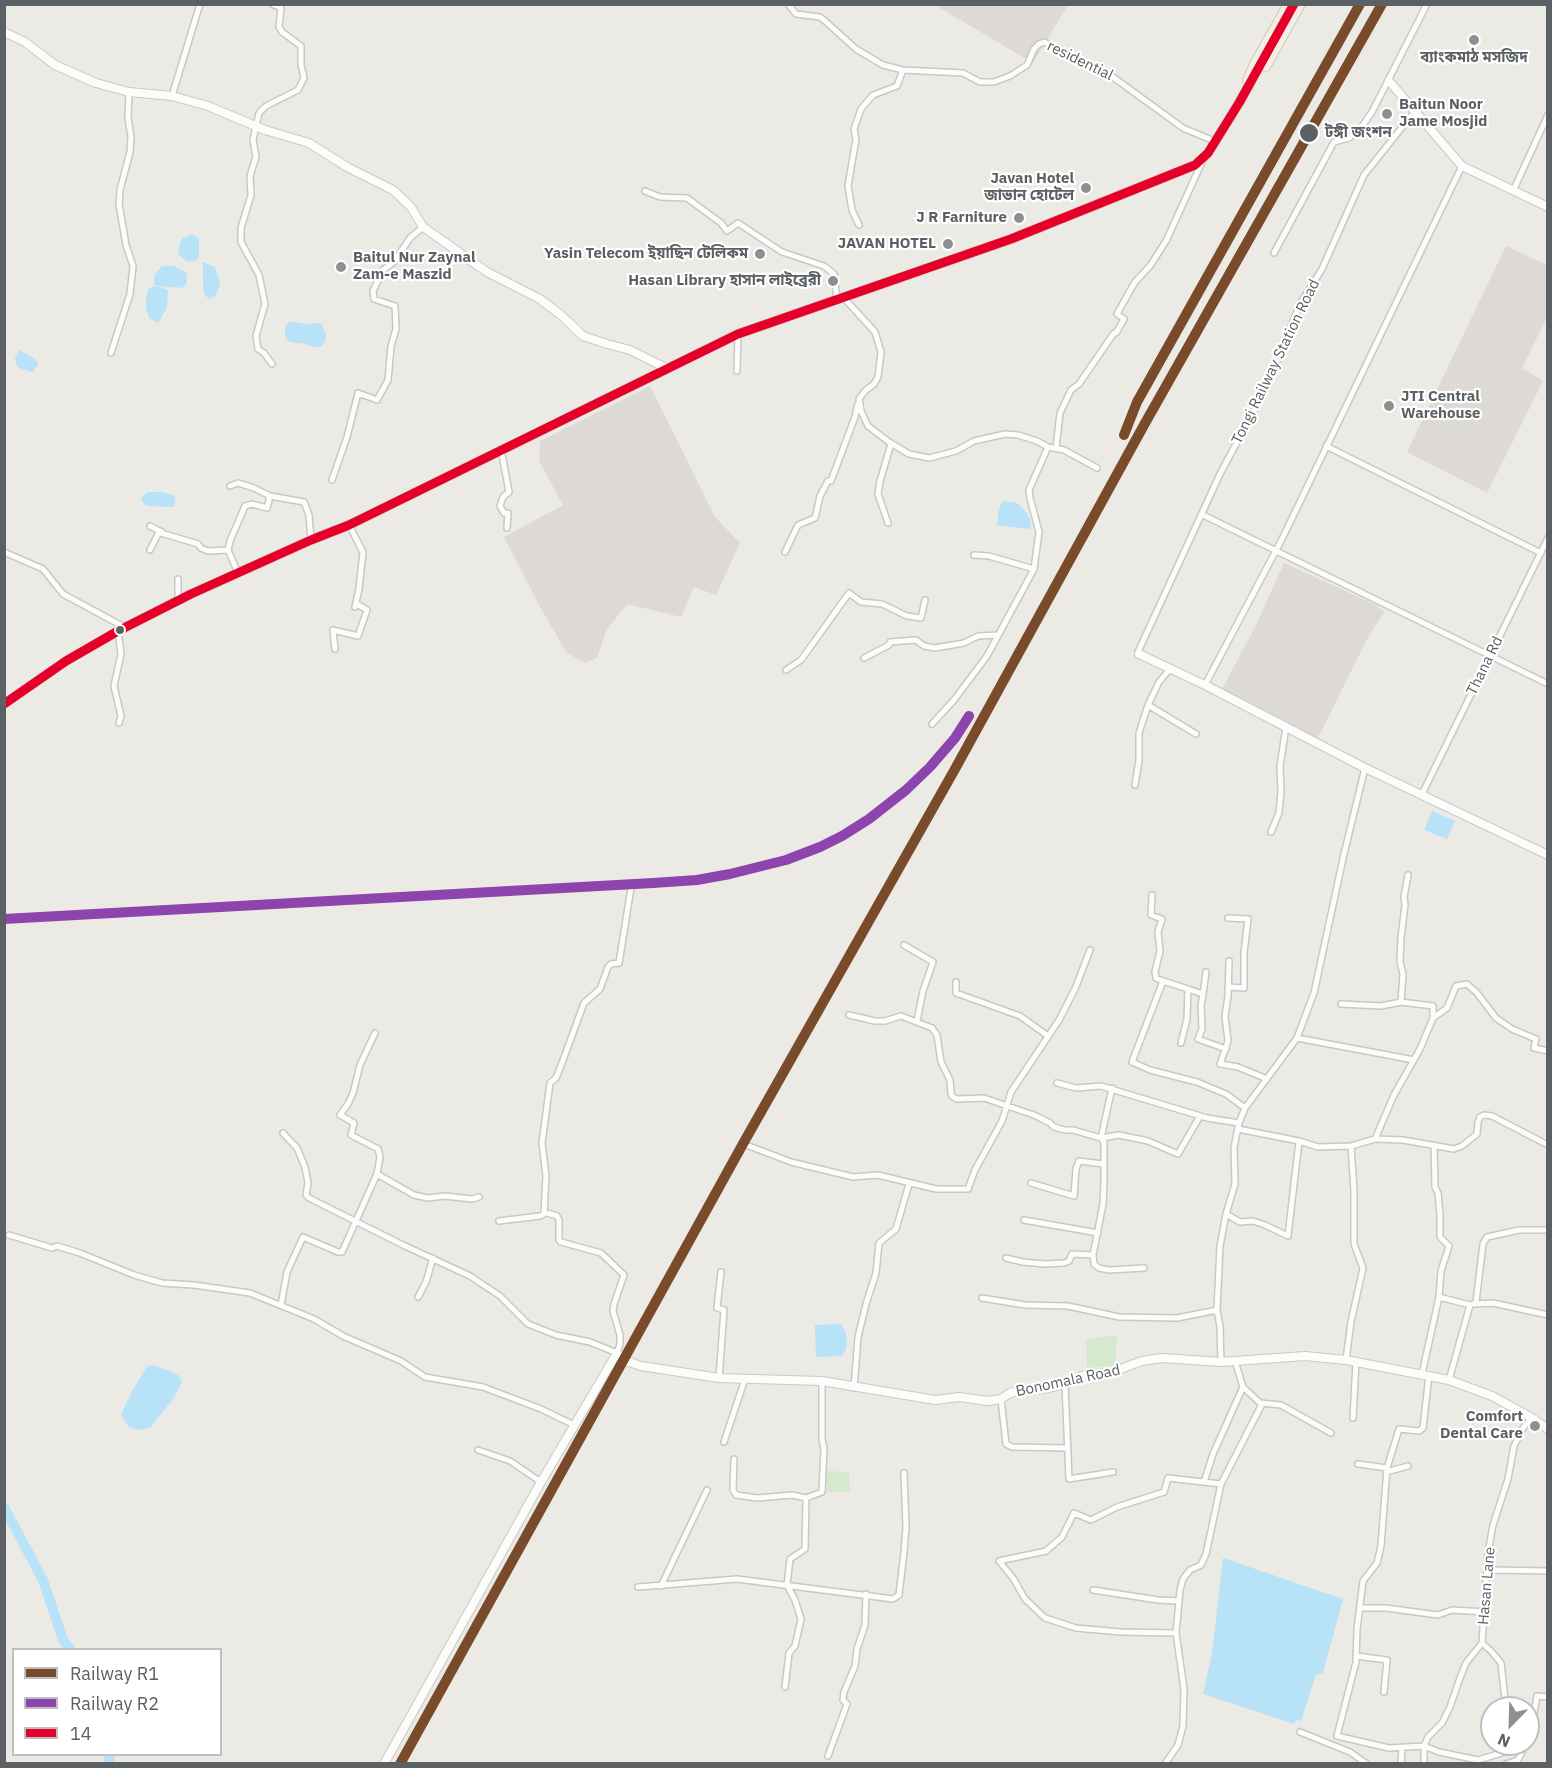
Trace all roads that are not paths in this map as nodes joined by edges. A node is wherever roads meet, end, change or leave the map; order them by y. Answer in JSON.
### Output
{"nodes":[{"id":1,"x":200,"y":4,"type":"edge"},
{"id":2,"x":272,"y":4,"type":"edge"},
{"id":3,"x":788,"y":4,"type":"edge"},
{"id":4,"x":1288,"y":4,"type":"edge"},
{"id":5,"x":1294,"y":4,"type":"edge"},
{"id":6,"x":1301,"y":4,"type":"edge"},
{"id":7,"x":1427,"y":4,"type":"edge"},
{"id":8,"x":4,"y":32,"type":"edge"},
{"id":9,"x":903,"y":70,"type":"junction"},
{"id":10,"x":1389,"y":81,"type":"junction"},
{"id":11,"x":129,"y":92,"type":"junction"},
{"id":12,"x":172,"y":96,"type":"junction"},
{"id":13,"x":1239,"y":103,"type":"junction"},
{"id":14,"x":1415,"y":111,"type":"junction"},
{"id":15,"x":1548,"y":115,"type":"edge"},
{"id":16,"x":257,"y":126,"type":"junction"},
{"id":17,"x":1214,"y":141,"type":"junction"},
{"id":18,"x":1204,"y":158,"type":"junction"},
{"id":19,"x":1462,"y":166,"type":"junction"},
{"id":20,"x":645,"y":191,"type":"dead end"},
{"id":21,"x":1514,"y":191,"type":"junction"},
{"id":22,"x":1548,"y":207,"type":"edge"},
{"id":23,"x":859,"y":225,"type":"dead end"},
{"id":24,"x":423,"y":227,"type":"junction"},
{"id":25,"x":1274,"y":253,"type":"dead end"},
{"id":26,"x":840,"y":298,"type":"junction"},
{"id":27,"x":738,"y":334,"type":"junction"},
{"id":28,"x":111,"y":352,"type":"dead end"},
{"id":29,"x":272,"y":364,"type":"dead end"},
{"id":30,"x":666,"y":368,"type":"junction"},
{"id":31,"x":737,"y":371,"type":"dead end"},
{"id":32,"x":859,"y":399,"type":"junction"},
{"id":33,"x":891,"y":444,"type":"junction"},
{"id":34,"x":1326,"y":446,"type":"junction"},
{"id":35,"x":1048,"y":447,"type":"junction"},
{"id":36,"x":1056,"y":448,"type":"junction"},
{"id":37,"x":501,"y":449,"type":"junction"},
{"id":38,"x":1097,"y":468,"type":"dead end"},
{"id":39,"x":332,"y":480,"type":"dead end"},
{"id":40,"x":230,"y":486,"type":"dead end"},
{"id":41,"x":270,"y":496,"type":"junction"},
{"id":42,"x":1203,"y":514,"type":"junction"},
{"id":43,"x":888,"y":523,"type":"dead end"},
{"id":44,"x":349,"y":525,"type":"junction"},
{"id":45,"x":150,"y":526,"type":"dead end"},
{"id":46,"x":507,"y":528,"type":"dead end"},
{"id":47,"x":164,"y":533,"type":"junction"},
{"id":48,"x":1548,"y":538,"type":"edge"},
{"id":49,"x":311,"y":540,"type":"junction"},
{"id":50,"x":150,"y":550,"type":"dead end"},
{"id":51,"x":228,"y":550,"type":"junction"},
{"id":52,"x":1276,"y":551,"type":"junction"},
{"id":53,"x":4,"y":552,"type":"edge"},
{"id":54,"x":785,"y":552,"type":"dead end"},
{"id":55,"x":1541,"y":553,"type":"junction"},
{"id":56,"x":974,"y":555,"type":"dead end"},
{"id":57,"x":1034,"y":569,"type":"junction"},
{"id":58,"x":238,"y":573,"type":"junction"},
{"id":59,"x":178,"y":579,"type":"dead end"},
{"id":60,"x":925,"y":600,"type":"dead end"},
{"id":61,"x":178,"y":601,"type":"junction"},
{"id":62,"x":122,"y":629,"type":"junction"},
{"id":63,"x":998,"y":636,"type":"junction"},
{"id":64,"x":335,"y":649,"type":"dead end"},
{"id":65,"x":1139,"y":654,"type":"joint"},
{"id":66,"x":1490,"y":656,"type":"junction"},
{"id":67,"x":864,"y":658,"type":"dead end"},
{"id":68,"x":1170,"y":669,"type":"junction"},
{"id":69,"x":786,"y":670,"type":"dead end"},
{"id":70,"x":1548,"y":684,"type":"edge"},
{"id":71,"x":1205,"y":685,"type":"junction"},
{"id":72,"x":4,"y":704,"type":"edge"},
{"id":73,"x":1148,"y":705,"type":"junction"},
{"id":74,"x":118,"y":723,"type":"dead end"},
{"id":75,"x":932,"y":724,"type":"dead end"},
{"id":76,"x":1286,"y":727,"type":"junction"},
{"id":77,"x":1196,"y":734,"type":"dead end"},
{"id":78,"x":1365,"y":768,"type":"junction"},
{"id":79,"x":1135,"y":785,"type":"dead end"},
{"id":80,"x":1422,"y":794,"type":"junction"},
{"id":81,"x":1271,"y":832,"type":"dead end"},
{"id":82,"x":1548,"y":855,"type":"edge"},
{"id":83,"x":1408,"y":875,"type":"dead end"},
{"id":84,"x":632,"y":888,"type":"dead end"},
{"id":85,"x":1152,"y":895,"type":"dead end"},
{"id":86,"x":1228,"y":918,"type":"dead end"},
{"id":87,"x":904,"y":945,"type":"dead end"},
{"id":88,"x":1090,"y":950,"type":"dead end"},
{"id":89,"x":1229,"y":961,"type":"dead end"},
{"id":90,"x":1206,"y":972,"type":"dead end"},
{"id":91,"x":1163,"y":981,"type":"junction"},
{"id":92,"x":956,"y":982,"type":"dead end"},
{"id":93,"x":1228,"y":987,"type":"junction"},
{"id":94,"x":1188,"y":989,"type":"junction"},
{"id":95,"x":1203,"y":993,"type":"junction"},
{"id":96,"x":1401,"y":1002,"type":"junction"},
{"id":97,"x":1341,"y":1004,"type":"dead end"},
{"id":98,"x":849,"y":1015,"type":"dead end"},
{"id":99,"x":1433,"y":1018,"type":"junction"},
{"id":100,"x":917,"y":1021,"type":"junction"},
{"id":101,"x":375,"y":1033,"type":"dead end"},
{"id":102,"x":1048,"y":1036,"type":"junction"},
{"id":103,"x":1297,"y":1038,"type":"junction"},
{"id":104,"x":1181,"y":1043,"type":"dead end"},
{"id":105,"x":1226,"y":1049,"type":"junction"},
{"id":106,"x":1548,"y":1051,"type":"edge"},
{"id":107,"x":1414,"y":1060,"type":"junction"},
{"id":108,"x":1267,"y":1079,"type":"junction"},
{"id":109,"x":1057,"y":1083,"type":"dead end"},
{"id":110,"x":1112,"y":1088,"type":"junction"},
{"id":111,"x":1007,"y":1106,"type":"junction"},
{"id":112,"x":1245,"y":1108,"type":"junction"},
{"id":113,"x":1200,"y":1116,"type":"junction"},
{"id":114,"x":1239,"y":1126,"type":"junction"},
{"id":115,"x":283,"y":1132,"type":"dead end"},
{"id":116,"x":1101,"y":1138,"type":"junction"},
{"id":117,"x":1375,"y":1139,"type":"junction"},
{"id":118,"x":1299,"y":1141,"type":"junction"},
{"id":119,"x":1434,"y":1145,"type":"junction"},
{"id":120,"x":1548,"y":1145,"type":"edge"},
{"id":121,"x":749,"y":1146,"type":"dead end"},
{"id":122,"x":1351,"y":1146,"type":"junction"},
{"id":123,"x":1103,"y":1164,"type":"junction"},
{"id":124,"x":377,"y":1174,"type":"junction"},
{"id":125,"x":1031,"y":1183,"type":"dead end"},
{"id":126,"x":909,"y":1184,"type":"junction"},
{"id":127,"x":479,"y":1197,"type":"dead end"},
{"id":128,"x":544,"y":1212,"type":"junction"},
{"id":129,"x":1226,"y":1214,"type":"junction"},
{"id":130,"x":1024,"y":1220,"type":"dead end"},
{"id":131,"x":356,"y":1221,"type":"junction"},
{"id":132,"x":498,"y":1221,"type":"dead end"},
{"id":133,"x":1548,"y":1230,"type":"edge"},
{"id":134,"x":1098,"y":1233,"type":"junction"},
{"id":135,"x":9,"y":1235,"type":"dead end"},
{"id":136,"x":1093,"y":1255,"type":"junction"},
{"id":137,"x":433,"y":1258,"type":"junction"},
{"id":138,"x":1006,"y":1258,"type":"dead end"},
{"id":139,"x":1144,"y":1268,"type":"dead end"},
{"id":140,"x":721,"y":1272,"type":"dead end"},
{"id":141,"x":418,"y":1297,"type":"dead end"},
{"id":142,"x":1439,"y":1297,"type":"junction"},
{"id":143,"x":982,"y":1298,"type":"dead end"},
{"id":144,"x":1473,"y":1304,"type":"junction"},
{"id":145,"x":281,"y":1305,"type":"junction"},
{"id":146,"x":1217,"y":1310,"type":"junction"},
{"id":147,"x":1548,"y":1315,"type":"edge"},
{"id":148,"x":616,"y":1353,"type":"junction"},
{"id":149,"x":1346,"y":1360,"type":"junction"},
{"id":150,"x":1235,"y":1361,"type":"junction"},
{"id":151,"x":1221,"y":1362,"type":"junction"},
{"id":152,"x":1356,"y":1362,"type":"junction"},
{"id":153,"x":1426,"y":1375,"type":"junction"},
{"id":154,"x":719,"y":1378,"type":"junction"},
{"id":155,"x":745,"y":1379,"type":"junction"},
{"id":156,"x":1449,"y":1380,"type":"junction"},
{"id":157,"x":822,"y":1381,"type":"junction"},
{"id":158,"x":1065,"y":1384,"type":"junction"},
{"id":159,"x":1243,"y":1387,"type":"junction"},
{"id":160,"x":854,"y":1388,"type":"junction"},
{"id":161,"x":1001,"y":1399,"type":"junction"},
{"id":162,"x":1260,"y":1402,"type":"junction"},
{"id":163,"x":1353,"y":1418,"type":"dead end"},
{"id":164,"x":1532,"y":1418,"type":"junction"},
{"id":165,"x":574,"y":1425,"type":"junction"},
{"id":166,"x":1548,"y":1429,"type":"edge"},
{"id":167,"x":1331,"y":1433,"type":"dead end"},
{"id":168,"x":724,"y":1443,"type":"dead end"},
{"id":169,"x":1068,"y":1448,"type":"junction"},
{"id":170,"x":478,"y":1450,"type":"dead end"},
{"id":171,"x":734,"y":1459,"type":"dead end"},
{"id":172,"x":1358,"y":1464,"type":"dead end"},
{"id":173,"x":1408,"y":1466,"type":"dead end"},
{"id":174,"x":1387,"y":1470,"type":"junction"},
{"id":175,"x":1113,"y":1472,"type":"dead end"},
{"id":176,"x":904,"y":1473,"type":"dead end"},
{"id":177,"x":541,"y":1482,"type":"junction"},
{"id":178,"x":1204,"y":1482,"type":"junction"},
{"id":179,"x":1221,"y":1484,"type":"junction"},
{"id":180,"x":707,"y":1490,"type":"dead end"},
{"id":181,"x":806,"y":1498,"type":"junction"},
{"id":182,"x":1548,"y":1571,"type":"edge"},
{"id":183,"x":1488,"y":1572,"type":"junction"},
{"id":184,"x":787,"y":1585,"type":"junction"},
{"id":185,"x":661,"y":1586,"type":"junction"},
{"id":186,"x":638,"y":1587,"type":"dead end"},
{"id":187,"x":1093,"y":1590,"type":"dead end"},
{"id":188,"x":867,"y":1594,"type":"junction"},
{"id":189,"x":1179,"y":1601,"type":"junction"},
{"id":190,"x":1360,"y":1608,"type":"junction"},
{"id":191,"x":1485,"y":1612,"type":"junction"},
{"id":192,"x":1176,"y":1633,"type":"junction"},
{"id":193,"x":1482,"y":1643,"type":"junction"},
{"id":194,"x":1356,"y":1656,"type":"junction"},
{"id":195,"x":785,"y":1688,"type":"dead end"},
{"id":196,"x":1384,"y":1692,"type":"dead end"},
{"id":197,"x":1505,"y":1696,"type":"edge"},
{"id":198,"x":1300,"y":1732,"type":"dead end"},
{"id":199,"x":1424,"y":1746,"type":"junction"},
{"id":200,"x":1402,"y":1748,"type":"junction"},
{"id":201,"x":828,"y":1756,"type":"dead end"},
{"id":202,"x":1488,"y":1756,"type":"edge"},
{"id":203,"x":1518,"y":1762,"type":"edge"},
{"id":204,"x":384,"y":1764,"type":"edge"},
{"id":205,"x":1165,"y":1764,"type":"edge"},
{"id":206,"x":1367,"y":1764,"type":"edge"},
{"id":207,"x":1401,"y":1764,"type":"edge"},
{"id":208,"x":1424,"y":1764,"type":"edge"},
{"id":209,"x":1506,"y":1764,"type":"edge"}],
"edges":[{"from":1,"to":12,"type":"street"},
{"from":2,"to":16,"type":"street"},
{"from":3,"to":9,"type":"street","name":"residential"},
{"from":4,"to":13,"type":"main road"},
{"from":5,"to":13,"type":"main road"},
{"from":6,"to":13,"type":"main road"},
{"from":7,"to":10,"type":"street"},
{"from":8,"to":11,"type":"street"},
{"from":9,"to":17,"type":"street","name":"residential"},
{"from":9,"to":23,"type":"street"},
{"from":10,"to":14,"type":"street"},
{"from":10,"to":25,"type":"street"},
{"from":11,"to":12,"type":"street"},
{"from":11,"to":28,"type":"street"},
{"from":12,"to":16,"type":"street"},
{"from":13,"to":17,"type":"main road"},
{"from":14,"to":19,"type":"street"},
{"from":14,"to":42,"type":"street","name":"Tongi Railway Station Road"},
{"from":15,"to":21,"type":"street"},
{"from":16,"to":24,"type":"street"},
{"from":16,"to":29,"type":"street"},
{"from":17,"to":18,"type":"main road"},
{"from":18,"to":26,"type":"main road"},
{"from":18,"to":36,"type":"street"},
{"from":19,"to":21,"type":"street"},
{"from":19,"to":34,"type":"street"},
{"from":20,"to":26,"type":"street"},
{"from":21,"to":22,"type":"street"},
{"from":24,"to":30,"type":"street"},
{"from":24,"to":39,"type":"street"},
{"from":26,"to":27,"type":"main road"},
{"from":26,"to":32,"type":"street"},
{"from":27,"to":30,"type":"main road"},
{"from":27,"to":31,"type":"street"},
{"from":30,"to":37,"type":"main road"},
{"from":32,"to":33,"type":"street"},
{"from":32,"to":54,"type":"street"},
{"from":33,"to":35,"type":"street"},
{"from":33,"to":43,"type":"street"},
{"from":34,"to":52,"type":"street"},
{"from":34,"to":55,"type":"street"},
{"from":35,"to":36,"type":"street"},
{"from":35,"to":57,"type":"street"},
{"from":36,"to":38,"type":"street"},
{"from":37,"to":44,"type":"main road"},
{"from":37,"to":46,"type":"street"},
{"from":40,"to":41,"type":"street"},
{"from":41,"to":49,"type":"street"},
{"from":41,"to":51,"type":"street"},
{"from":42,"to":52,"type":"street"},
{"from":42,"to":65,"type":"street","name":"Tongi Railway Station Road"},
{"from":44,"to":49,"type":"main road"},
{"from":44,"to":64,"type":"street"},
{"from":45,"to":47,"type":"street"},
{"from":47,"to":50,"type":"street"},
{"from":47,"to":51,"type":"street"},
{"from":48,"to":55,"type":"street","name":"Thana Rd"},
{"from":49,"to":58,"type":"main road"},
{"from":51,"to":58,"type":"street"},
{"from":52,"to":66,"type":"street"},
{"from":52,"to":71,"type":"street"},
{"from":53,"to":62,"type":"street"},
{"from":55,"to":66,"type":"street","name":"Thana Rd"},
{"from":56,"to":57,"type":"street"},
{"from":57,"to":63,"type":"street"},
{"from":58,"to":61,"type":"main road"},
{"from":59,"to":61,"type":"street"},
{"from":60,"to":69,"type":"street"},
{"from":61,"to":62,"type":"main road"},
{"from":62,"to":72,"type":"main road"},
{"from":62,"to":74,"type":"street"},
{"from":63,"to":67,"type":"street"},
{"from":63,"to":75,"type":"street"},
{"from":65,"to":68,"type":"street"},
{"from":66,"to":70,"type":"street"},
{"from":66,"to":80,"type":"street","name":"Thana Rd"},
{"from":68,"to":71,"type":"street"},
{"from":68,"to":73,"type":"street"},
{"from":71,"to":76,"type":"street"},
{"from":73,"to":77,"type":"street"},
{"from":73,"to":79,"type":"street"},
{"from":76,"to":78,"type":"street"},
{"from":76,"to":81,"type":"street"},
{"from":78,"to":80,"type":"street"},
{"from":78,"to":103,"type":"street"},
{"from":80,"to":82,"type":"street"},
{"from":83,"to":96,"type":"street"},
{"from":84,"to":128,"type":"street"},
{"from":85,"to":91,"type":"street"},
{"from":86,"to":93,"type":"street"},
{"from":87,"to":100,"type":"street"},
{"from":88,"to":102,"type":"street"},
{"from":89,"to":93,"type":"street"},
{"from":90,"to":95,"type":"street"},
{"from":91,"to":94,"type":"street"},
{"from":91,"to":112,"type":"street"},
{"from":92,"to":102,"type":"street"},
{"from":93,"to":105,"type":"street"},
{"from":94,"to":95,"type":"street"},
{"from":94,"to":104,"type":"street"},
{"from":95,"to":105,"type":"street"},
{"from":96,"to":97,"type":"street"},
{"from":96,"to":99,"type":"street"},
{"from":98,"to":100,"type":"street"},
{"from":99,"to":106,"type":"street"},
{"from":99,"to":107,"type":"street"},
{"from":100,"to":111,"type":"street"},
{"from":101,"to":124,"type":"street"},
{"from":102,"to":111,"type":"street"},
{"from":103,"to":107,"type":"street"},
{"from":103,"to":108,"type":"street"},
{"from":105,"to":108,"type":"street"},
{"from":107,"to":117,"type":"street"},
{"from":108,"to":112,"type":"street"},
{"from":109,"to":110,"type":"street"},
{"from":110,"to":113,"type":"street"},
{"from":110,"to":116,"type":"street"},
{"from":111,"to":116,"type":"street"},
{"from":111,"to":126,"type":"street"},
{"from":112,"to":114,"type":"street"},
{"from":113,"to":114,"type":"street"},
{"from":113,"to":116,"type":"street"},
{"from":114,"to":118,"type":"street"},
{"from":114,"to":129,"type":"street"},
{"from":115,"to":131,"type":"street"},
{"from":116,"to":123,"type":"street"},
{"from":117,"to":119,"type":"street"},
{"from":117,"to":122,"type":"street"},
{"from":118,"to":122,"type":"street"},
{"from":118,"to":129,"type":"street"},
{"from":119,"to":120,"type":"street"},
{"from":119,"to":142,"type":"street"},
{"from":121,"to":126,"type":"street"},
{"from":122,"to":149,"type":"street"},
{"from":123,"to":125,"type":"street"},
{"from":123,"to":134,"type":"street"},
{"from":124,"to":127,"type":"street"},
{"from":124,"to":131,"type":"street"},
{"from":126,"to":160,"type":"street"},
{"from":128,"to":132,"type":"street"},
{"from":128,"to":148,"type":"street"},
{"from":129,"to":146,"type":"street"},
{"from":130,"to":134,"type":"street"},
{"from":131,"to":137,"type":"street"},
{"from":131,"to":145,"type":"street"},
{"from":133,"to":144,"type":"street"},
{"from":134,"to":136,"type":"street"},
{"from":135,"to":145,"type":"street"},
{"from":136,"to":138,"type":"street"},
{"from":136,"to":139,"type":"street"},
{"from":137,"to":141,"type":"street"},
{"from":137,"to":148,"type":"street"},
{"from":140,"to":154,"type":"street"},
{"from":142,"to":144,"type":"street"},
{"from":142,"to":153,"type":"street"},
{"from":143,"to":146,"type":"street"},
{"from":144,"to":147,"type":"street"},
{"from":144,"to":156,"type":"street"},
{"from":145,"to":165,"type":"street"},
{"from":146,"to":151,"type":"street"},
{"from":148,"to":154,"type":"street","name":"Bonomala Road"},
{"from":148,"to":165,"type":"street"},
{"from":149,"to":150,"type":"street","name":"Bonomala Road"},
{"from":149,"to":152,"type":"street","name":"Bonomala Road"},
{"from":150,"to":151,"type":"street","name":"Bonomala Road"},
{"from":150,"to":159,"type":"street"},
{"from":151,"to":158,"type":"street","name":"Bonomala Road"},
{"from":152,"to":153,"type":"street","name":"Bonomala Road"},
{"from":152,"to":163,"type":"street"},
{"from":153,"to":156,"type":"street","name":"Bonomala Road"},
{"from":153,"to":174,"type":"street"},
{"from":154,"to":155,"type":"street","name":"Bonomala Road"},
{"from":155,"to":157,"type":"street","name":"Bonomala Road"},
{"from":155,"to":168,"type":"street"},
{"from":156,"to":164,"type":"street","name":"Bonomala Road"},
{"from":157,"to":160,"type":"street","name":"Bonomala Road"},
{"from":157,"to":181,"type":"street"},
{"from":158,"to":161,"type":"street","name":"Bonomala Road"},
{"from":158,"to":169,"type":"street"},
{"from":159,"to":162,"type":"street"},
{"from":159,"to":178,"type":"street"},
{"from":160,"to":161,"type":"street","name":"Bonomala Road"},
{"from":161,"to":169,"type":"street"},
{"from":162,"to":167,"type":"street"},
{"from":162,"to":179,"type":"street"},
{"from":164,"to":166,"type":"street","name":"Bonomala Road"},
{"from":164,"to":183,"type":"street","name":"Hasan Lane"},
{"from":165,"to":177,"type":"street"},
{"from":169,"to":175,"type":"street"},
{"from":170,"to":177,"type":"street"},
{"from":171,"to":181,"type":"street"},
{"from":172,"to":174,"type":"street"},
{"from":173,"to":174,"type":"street"},
{"from":174,"to":190,"type":"street"},
{"from":176,"to":188,"type":"street"},
{"from":177,"to":204,"type":"street"},
{"from":178,"to":179,"type":"street"},
{"from":178,"to":192,"type":"street"},
{"from":179,"to":189,"type":"street"},
{"from":180,"to":185,"type":"street"},
{"from":181,"to":184,"type":"street"},
{"from":182,"to":183,"type":"street"},
{"from":183,"to":191,"type":"street","name":"Hasan Lane"},
{"from":184,"to":185,"type":"street"},
{"from":184,"to":188,"type":"street"},
{"from":184,"to":195,"type":"street"},
{"from":185,"to":186,"type":"street"},
{"from":187,"to":189,"type":"street"},
{"from":188,"to":201,"type":"street"},
{"from":189,"to":192,"type":"street"},
{"from":190,"to":191,"type":"street"},
{"from":190,"to":194,"type":"street"},
{"from":191,"to":193,"type":"street","name":"Hasan Lane"},
{"from":192,"to":205,"type":"street"},
{"from":193,"to":197,"type":"street"},
{"from":193,"to":199,"type":"street","name":"Hasan Lane"},
{"from":194,"to":196,"type":"street"},
{"from":194,"to":200,"type":"street"},
{"from":198,"to":206,"type":"street"},
{"from":199,"to":200,"type":"street"},
{"from":199,"to":202,"type":"street"},
{"from":199,"to":208,"type":"street"},
{"from":200,"to":207,"type":"street"},
{"from":203,"to":209,"type":"street"}]}
